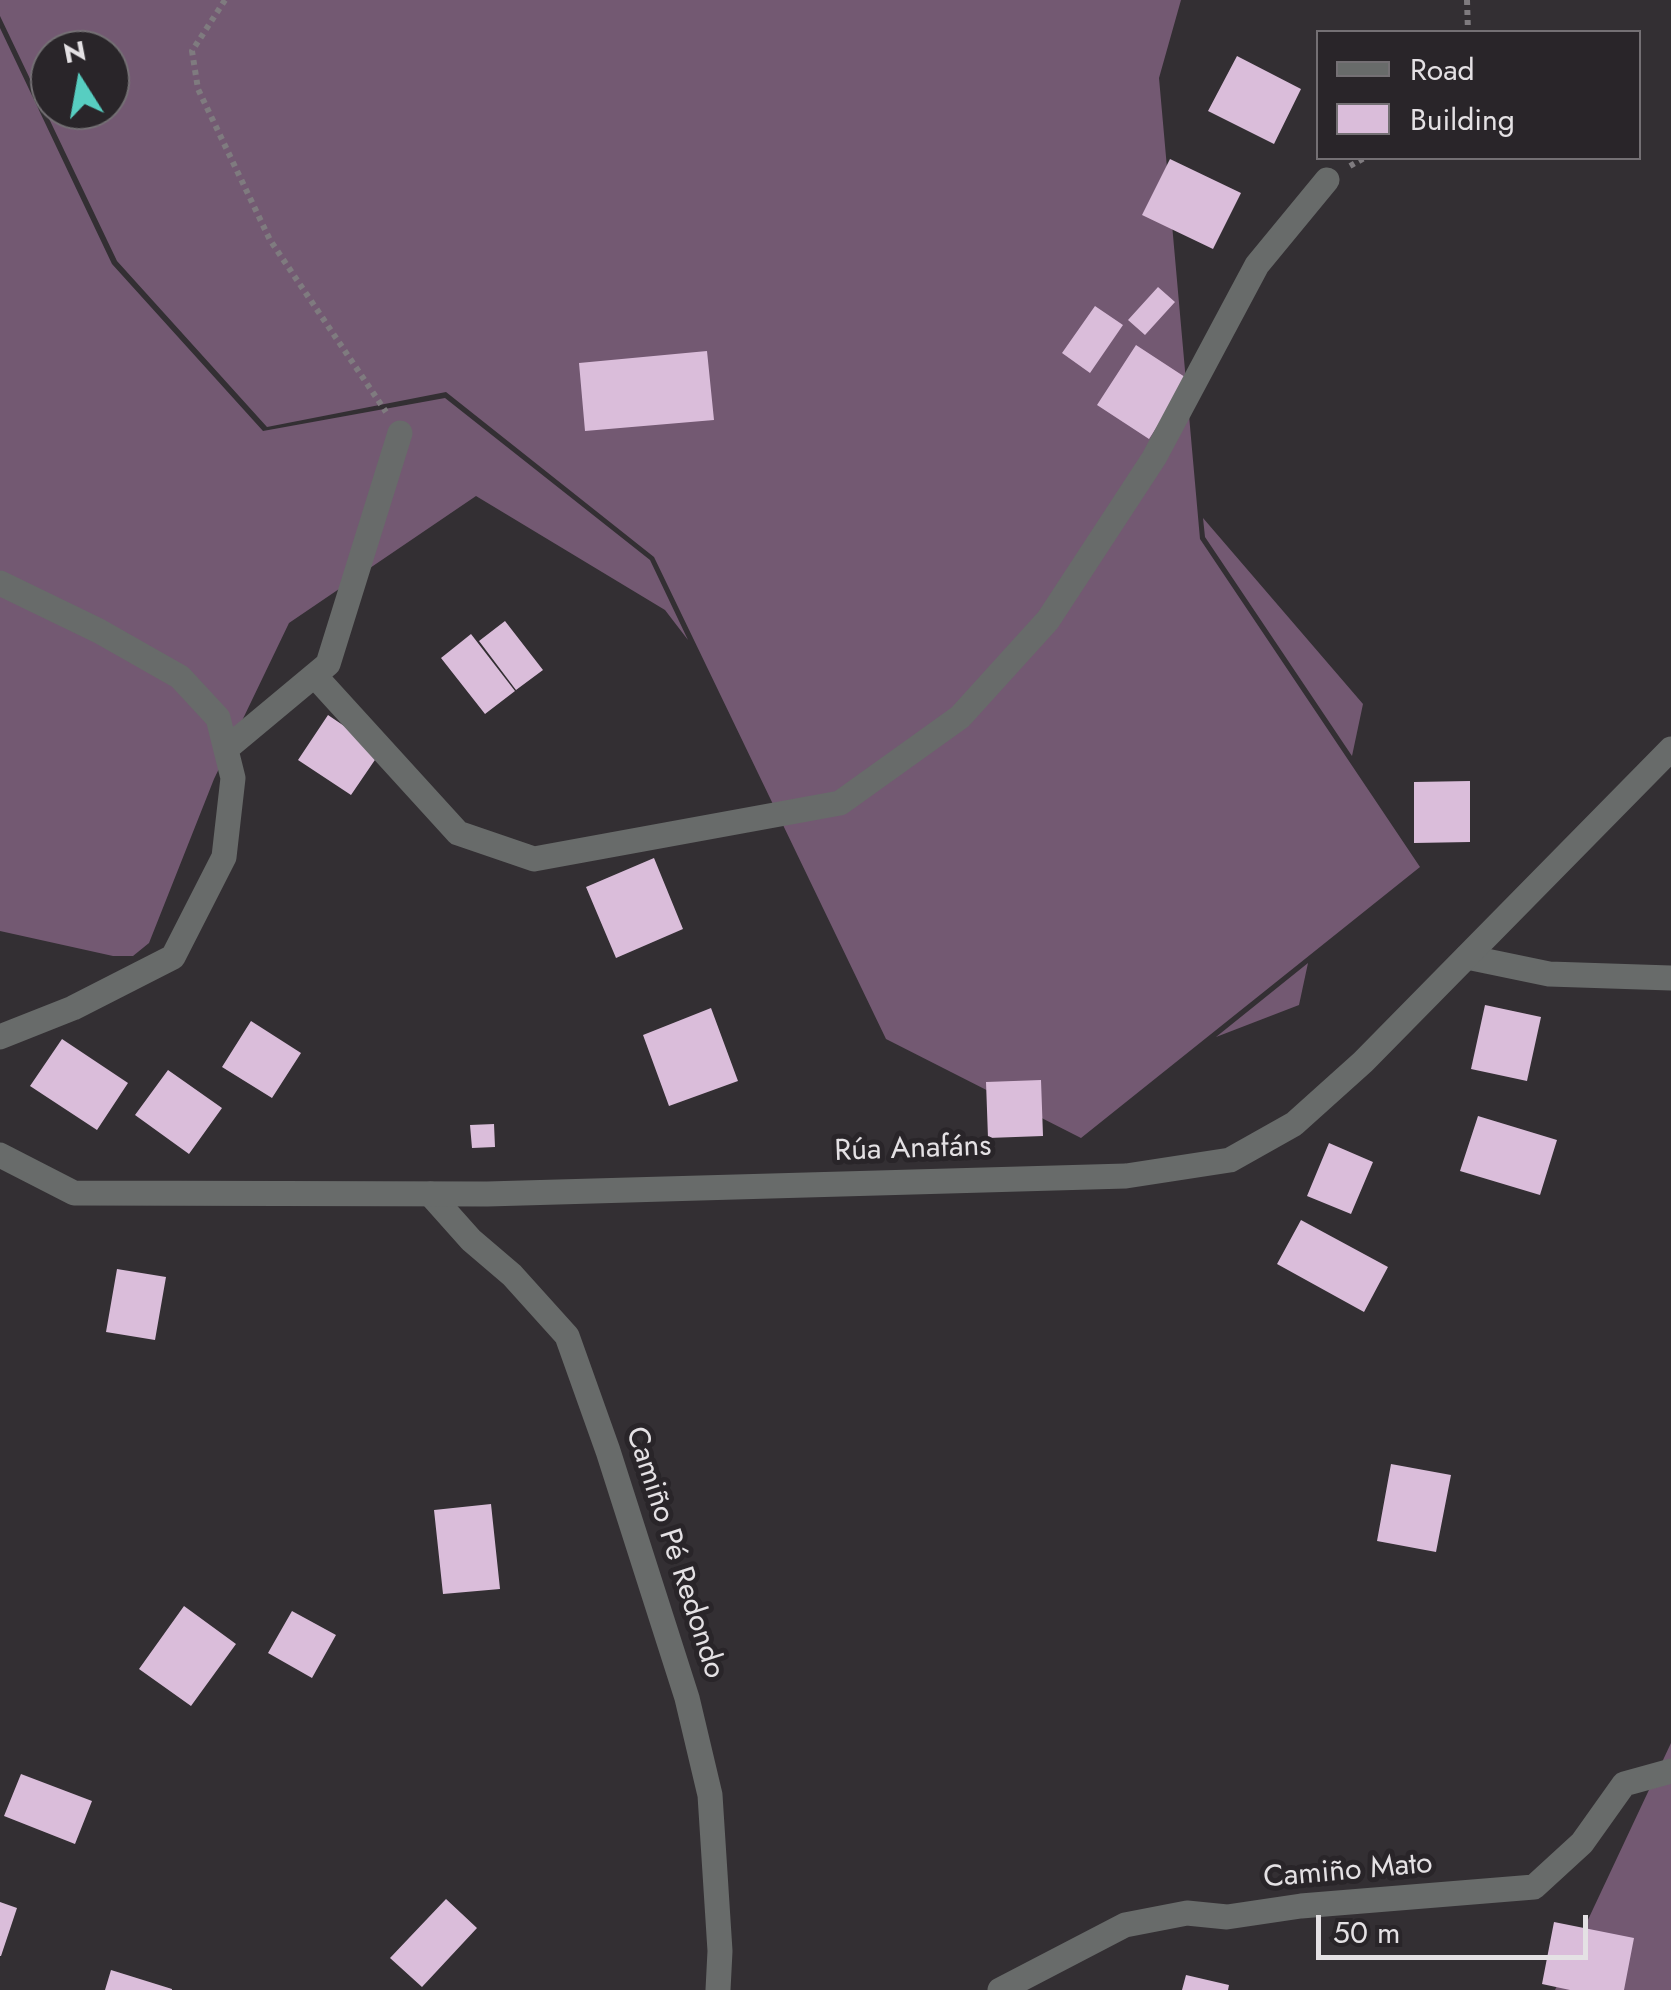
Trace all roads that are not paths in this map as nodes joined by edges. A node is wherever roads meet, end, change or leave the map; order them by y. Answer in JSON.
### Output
{"nodes":[{"id":1,"x":1327,"y":180,"type":"dead end"},
{"id":2,"x":400,"y":433,"type":"road end"},
{"id":3,"x":0,"y":584,"type":"edge"},
{"id":4,"x":314,"y":676,"type":"junction"},
{"id":5,"x":226,"y":750,"type":"junction"},
{"id":6,"x":1671,"y":750,"type":"edge"},
{"id":7,"x":1467,"y":957,"type":"junction"},
{"id":8,"x":1671,"y":978,"type":"edge"},
{"id":9,"x":0,"y":1038,"type":"edge"},
{"id":10,"x":0,"y":1155,"type":"edge"},
{"id":11,"x":430,"y":1194,"type":"junction"},
{"id":12,"x":1671,"y":1772,"type":"edge"},
{"id":13,"x":718,"y":1990,"type":"edge"},
{"id":14,"x":1000,"y":1990,"type":"edge"}],
"edges":[{"from":1,"to":4,"type":"street"},
{"from":2,"to":4,"type":"street"},
{"from":3,"to":5,"type":"street"},
{"from":4,"to":5,"type":"street"},
{"from":5,"to":9,"type":"street"},
{"from":6,"to":7,"type":"street","name":"Rúa Anafáns"},
{"from":7,"to":8,"type":"street"},
{"from":7,"to":11,"type":"street","name":"Rúa Anafáns"},
{"from":10,"to":11,"type":"street","name":"Rúa Anafáns"},
{"from":11,"to":13,"type":"street","name":"Camiño Pé Redondo"},
{"from":12,"to":14,"type":"street","name":"Camiño Mato"}]}
